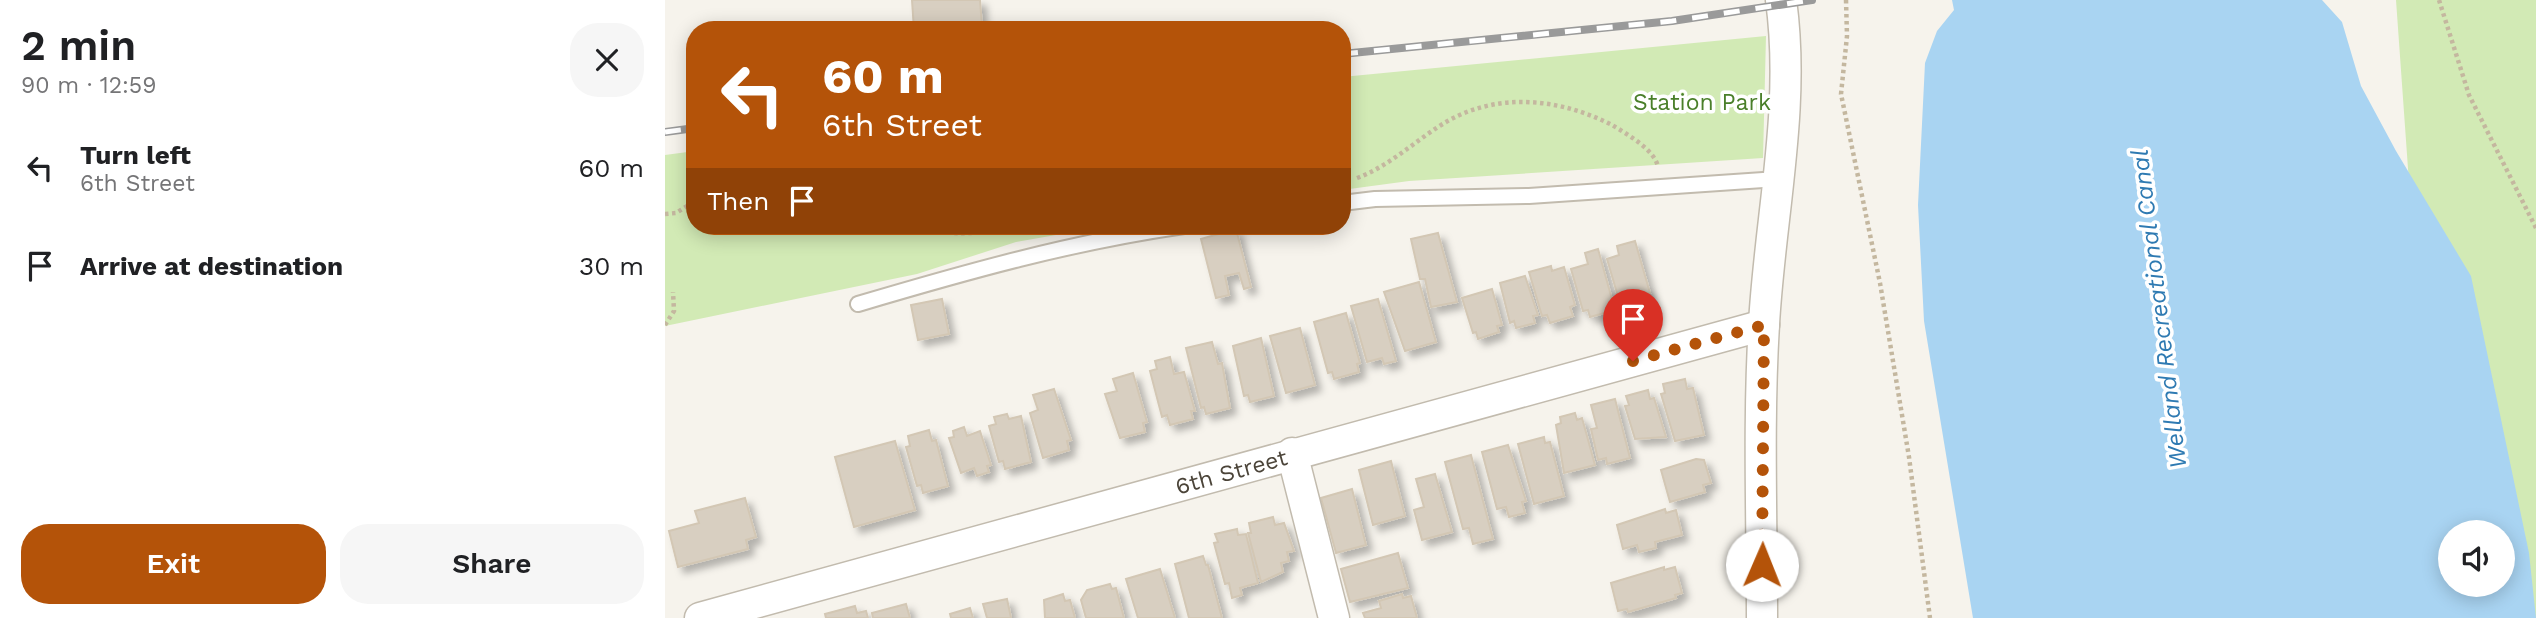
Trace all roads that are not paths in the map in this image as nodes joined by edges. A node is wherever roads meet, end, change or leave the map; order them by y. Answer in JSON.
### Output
{"nodes":[{"id":1,"x":1781,"y":0,"type":"edge"},
{"id":2,"x":1778,"y":179,"type":"junction"},
{"id":3,"x":1351,"y":202,"type":"edge"},
{"id":4,"x":1121,"y":235,"type":"edge"},
{"id":5,"x":858,"y":304,"type":"dead end"},
{"id":6,"x":1764,"y":325,"type":"junction"},
{"id":7,"x":1292,"y":453,"type":"junction"},
{"id":8,"x":700,"y":618,"type":"edge"},
{"id":9,"x":1334,"y":618,"type":"edge"},
{"id":10,"x":1762,"y":618,"type":"edge"}],
"edges":[{"from":1,"to":2,"type":"street"},
{"from":2,"to":3,"type":"lane"},
{"from":2,"to":6,"type":"street"},
{"from":4,"to":5,"type":"lane"},
{"from":6,"to":7,"type":"street","name":"6th Street"},
{"from":6,"to":10,"type":"street"},
{"from":7,"to":8,"type":"street","name":"6th Street"},
{"from":7,"to":9,"type":"street"}]}
